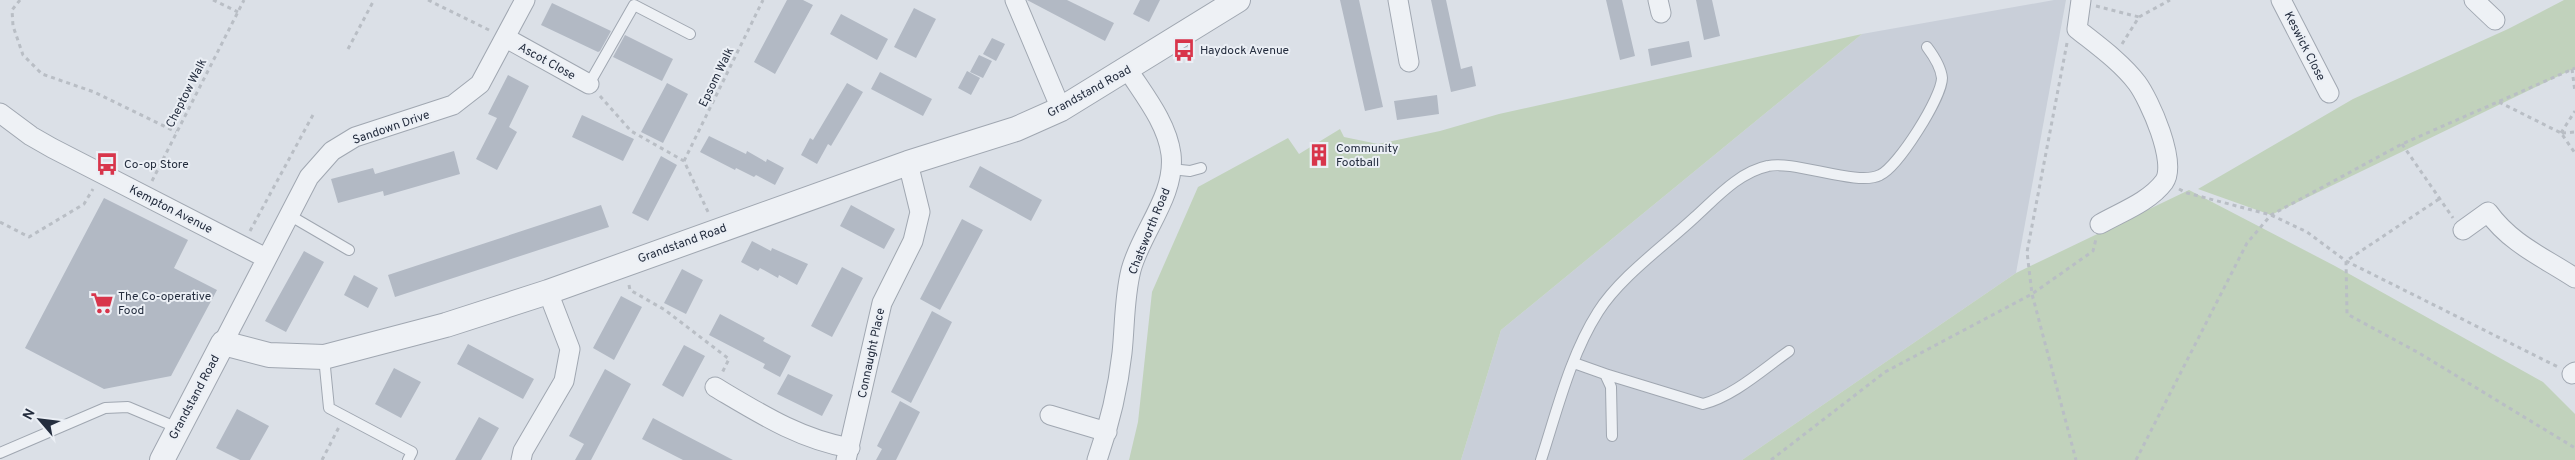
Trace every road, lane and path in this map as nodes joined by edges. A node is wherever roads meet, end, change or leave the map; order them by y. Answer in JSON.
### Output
{"nodes":[{"id":1,"x":20,"y":0,"type":"edge"},
{"id":2,"x":213,"y":0,"type":"edge"},
{"id":3,"x":244,"y":0,"type":"edge"},
{"id":4,"x":374,"y":0,"type":"edge"},
{"id":5,"x":428,"y":0,"type":"edge"},
{"id":6,"x":525,"y":0,"type":"edge"},
{"id":7,"x":763,"y":0,"type":"edge"},
{"id":8,"x":1015,"y":0,"type":"edge"},
{"id":9,"x":1238,"y":0,"type":"edge"},
{"id":10,"x":1398,"y":0,"type":"edge"},
{"id":11,"x":2170,"y":0,"type":"edge"},
{"id":12,"x":2281,"y":0,"type":"edge"},
{"id":13,"x":2474,"y":0,"type":"edge"},
{"id":14,"x":2081,"y":1,"type":"edge"},
{"id":15,"x":238,"y":12,"type":"junction"},
{"id":16,"x":2139,"y":17,"type":"junction"},
{"id":17,"x":2495,"y":20,"type":"dead end"},
{"id":18,"x":2077,"y":29,"type":"junction"},
{"id":19,"x":690,"y":34,"type":"dead end"},
{"id":20,"x":506,"y":38,"type":"junction"},
{"id":21,"x":1927,"y":47,"type":"dead end"},
{"id":22,"x":348,"y":49,"type":"dead end"},
{"id":23,"x":2113,"y":59,"type":"junction"},
{"id":24,"x":1409,"y":62,"type":"dead end"},
{"id":25,"x":2573,"y":69,"type":"edge"},
{"id":26,"x":1128,"y":70,"type":"junction"},
{"id":27,"x":589,"y":84,"type":"junction"},
{"id":28,"x":2575,"y":92,"type":"edge"},
{"id":29,"x":2329,"y":93,"type":"dead end"},
{"id":30,"x":2498,"y":102,"type":"junction"},
{"id":31,"x":1061,"y":109,"type":"junction"},
{"id":32,"x":2575,"y":111,"type":"edge"},
{"id":33,"x":0,"y":113,"type":"edge"},
{"id":34,"x":314,"y":113,"type":"dead end"},
{"id":35,"x":176,"y":132,"type":"junction"},
{"id":36,"x":2575,"y":132,"type":"edge"},
{"id":37,"x":2561,"y":133,"type":"junction"},
{"id":38,"x":2402,"y":144,"type":"junction"},
{"id":39,"x":2575,"y":153,"type":"edge"},
{"id":40,"x":684,"y":161,"type":"junction"},
{"id":41,"x":908,"y":163,"type":"junction"},
{"id":42,"x":1202,"y":168,"type":"dead end"},
{"id":43,"x":1171,"y":169,"type":"junction"},
{"id":44,"x":102,"y":173,"type":"junction"},
{"id":45,"x":2165,"y":181,"type":"junction"},
{"id":46,"x":145,"y":195,"type":"junction"},
{"id":47,"x":2439,"y":199,"type":"junction"},
{"id":48,"x":289,"y":214,"type":"junction"},
{"id":49,"x":2271,"y":214,"type":"junction"},
{"id":50,"x":0,"y":222,"type":"edge"},
{"id":51,"x":2100,"y":224,"type":"joint"},
{"id":52,"x":717,"y":230,"type":"junction"},
{"id":53,"x":2463,"y":230,"type":"joint"},
{"id":54,"x":242,"y":245,"type":"junction"},
{"id":55,"x":349,"y":250,"type":"dead end"},
{"id":56,"x":266,"y":258,"type":"junction"},
{"id":57,"x":2346,"y":261,"type":"junction"},
{"id":58,"x":622,"y":265,"type":"junction"},
{"id":59,"x":2575,"y":278,"type":"edge"},
{"id":60,"x":548,"y":292,"type":"junction"},
{"id":61,"x":2032,"y":294,"type":"junction"},
{"id":62,"x":223,"y":343,"type":"junction"},
{"id":63,"x":1789,"y":351,"type":"dead end"},
{"id":64,"x":324,"y":357,"type":"junction"},
{"id":65,"x":1574,"y":363,"type":"junction"},
{"id":66,"x":2573,"y":373,"type":"edge"},
{"id":67,"x":1605,"y":374,"type":"junction"},
{"id":68,"x":715,"y":387,"type":"joint"},
{"id":69,"x":1050,"y":415,"type":"dead end"},
{"id":70,"x":344,"y":417,"type":"junction"},
{"id":71,"x":178,"y":428,"type":"junction"},
{"id":72,"x":1106,"y":432,"type":"junction"},
{"id":73,"x":1612,"y":436,"type":"dead end"},
{"id":74,"x":2575,"y":448,"type":"edge"},
{"id":75,"x":0,"y":453,"type":"edge"},
{"id":76,"x":848,"y":454,"type":"edge"},
{"id":77,"x":162,"y":460,"type":"edge"},
{"id":78,"x":322,"y":460,"type":"edge"},
{"id":79,"x":408,"y":460,"type":"edge"},
{"id":80,"x":521,"y":460,"type":"edge"},
{"id":81,"x":1097,"y":460,"type":"edge"},
{"id":82,"x":1541,"y":460,"type":"edge"},
{"id":83,"x":1771,"y":460,"type":"edge"},
{"id":84,"x":2076,"y":460,"type":"edge"},
{"id":85,"x":2136,"y":460,"type":"edge"}],
"edges":[{"from":1,"to":35,"type":"path"},
{"from":2,"to":15,"type":"path"},
{"from":3,"to":15,"type":"path","name":"Cheptow Walk"},
{"from":4,"to":22,"type":"path"},
{"from":5,"to":20,"type":"path"},
{"from":6,"to":20,"type":"street","name":"Sandown Drive"},
{"from":7,"to":40,"type":"path","name":"Epsom Walk"},
{"from":8,"to":31,"type":"street"},
{"from":9,"to":26,"type":"street","name":"Grandstand Road"},
{"from":10,"to":24,"type":"street"},
{"from":11,"to":16,"type":"path"},
{"from":12,"to":29,"type":"street","name":"Keswick Close"},
{"from":13,"to":17,"type":"street"},
{"from":14,"to":16,"type":"path"},
{"from":14,"to":18,"type":"street"},
{"from":15,"to":35,"type":"path","name":"Cheptow Walk"},
{"from":16,"to":23,"type":"path"},
{"from":18,"to":23,"type":"street"},
{"from":18,"to":61,"type":"path"},
{"from":19,"to":27,"type":"lane"},
{"from":20,"to":27,"type":"street","name":"Ascot Close"},
{"from":20,"to":48,"type":"street","name":"Sandown Drive"},
{"from":21,"to":65,"type":"lane"},
{"from":23,"to":45,"type":"street"},
{"from":25,"to":28,"type":"path"},
{"from":25,"to":30,"type":"path"},
{"from":26,"to":31,"type":"street","name":"Grandstand Road"},
{"from":26,"to":43,"type":"street","name":"Chatsworth Road"},
{"from":27,"to":40,"type":"path"},
{"from":30,"to":37,"type":"path"},
{"from":30,"to":38,"type":"path"},
{"from":31,"to":41,"type":"street","name":"Grandstand Road"},
{"from":32,"to":37,"type":"path"},
{"from":33,"to":44,"type":"street","name":"Kempton Avenue"},
{"from":34,"to":54,"type":"path"},
{"from":35,"to":46,"type":"path","name":"Cheptow Walk"},
{"from":36,"to":37,"type":"path"},
{"from":37,"to":39,"type":"path"},
{"from":38,"to":47,"type":"path"},
{"from":38,"to":49,"type":"path"},
{"from":40,"to":52,"type":"path"},
{"from":41,"to":52,"type":"street","name":"Grandstand Road"},
{"from":41,"to":76,"type":"street","name":"Connaught Place"},
{"from":42,"to":43,"type":"lane"},
{"from":43,"to":72,"type":"street","name":"Chatsworth Road"},
{"from":44,"to":46,"type":"street","name":"Kempton Avenue"},
{"from":44,"to":50,"type":"path"},
{"from":45,"to":49,"type":"path"},
{"from":45,"to":51,"type":"street"},
{"from":46,"to":54,"type":"street","name":"Kempton Avenue"},
{"from":47,"to":53,"type":"path"},
{"from":47,"to":57,"type":"path"},
{"from":48,"to":55,"type":"lane"},
{"from":48,"to":56,"type":"street","name":"Sandown Drive"},
{"from":49,"to":57,"type":"path"},
{"from":49,"to":85,"type":"path"},
{"from":51,"to":61,"type":"path"},
{"from":52,"to":58,"type":"street","name":"Grandstand Road"},
{"from":53,"to":59,"type":"street"},
{"from":54,"to":56,"type":"street","name":"Kempton Avenue"},
{"from":56,"to":62,"type":"street","name":"Sandown Drive"},
{"from":57,"to":66,"type":"path"},
{"from":57,"to":74,"type":"path"},
{"from":58,"to":60,"type":"street","name":"Grandstand Road"},
{"from":58,"to":68,"type":"path"},
{"from":60,"to":64,"type":"street","name":"Grandstand Road"},
{"from":60,"to":80,"type":"street"},
{"from":61,"to":83,"type":"path"},
{"from":61,"to":84,"type":"path"},
{"from":62,"to":64,"type":"street","name":"Grandstand Road"},
{"from":62,"to":71,"type":"street","name":"Grandstand Road"},
{"from":63,"to":67,"type":"lane"},
{"from":64,"to":70,"type":"lane"},
{"from":65,"to":67,"type":"lane"},
{"from":65,"to":82,"type":"lane"},
{"from":67,"to":73,"type":"lane"},
{"from":68,"to":76,"type":"street"},
{"from":69,"to":72,"type":"street"},
{"from":70,"to":78,"type":"path"},
{"from":70,"to":79,"type":"lane"},
{"from":71,"to":75,"type":"lane"},
{"from":71,"to":77,"type":"street","name":"Grandstand Road"},
{"from":72,"to":81,"type":"street","name":"Chatsworth Road"}]}
